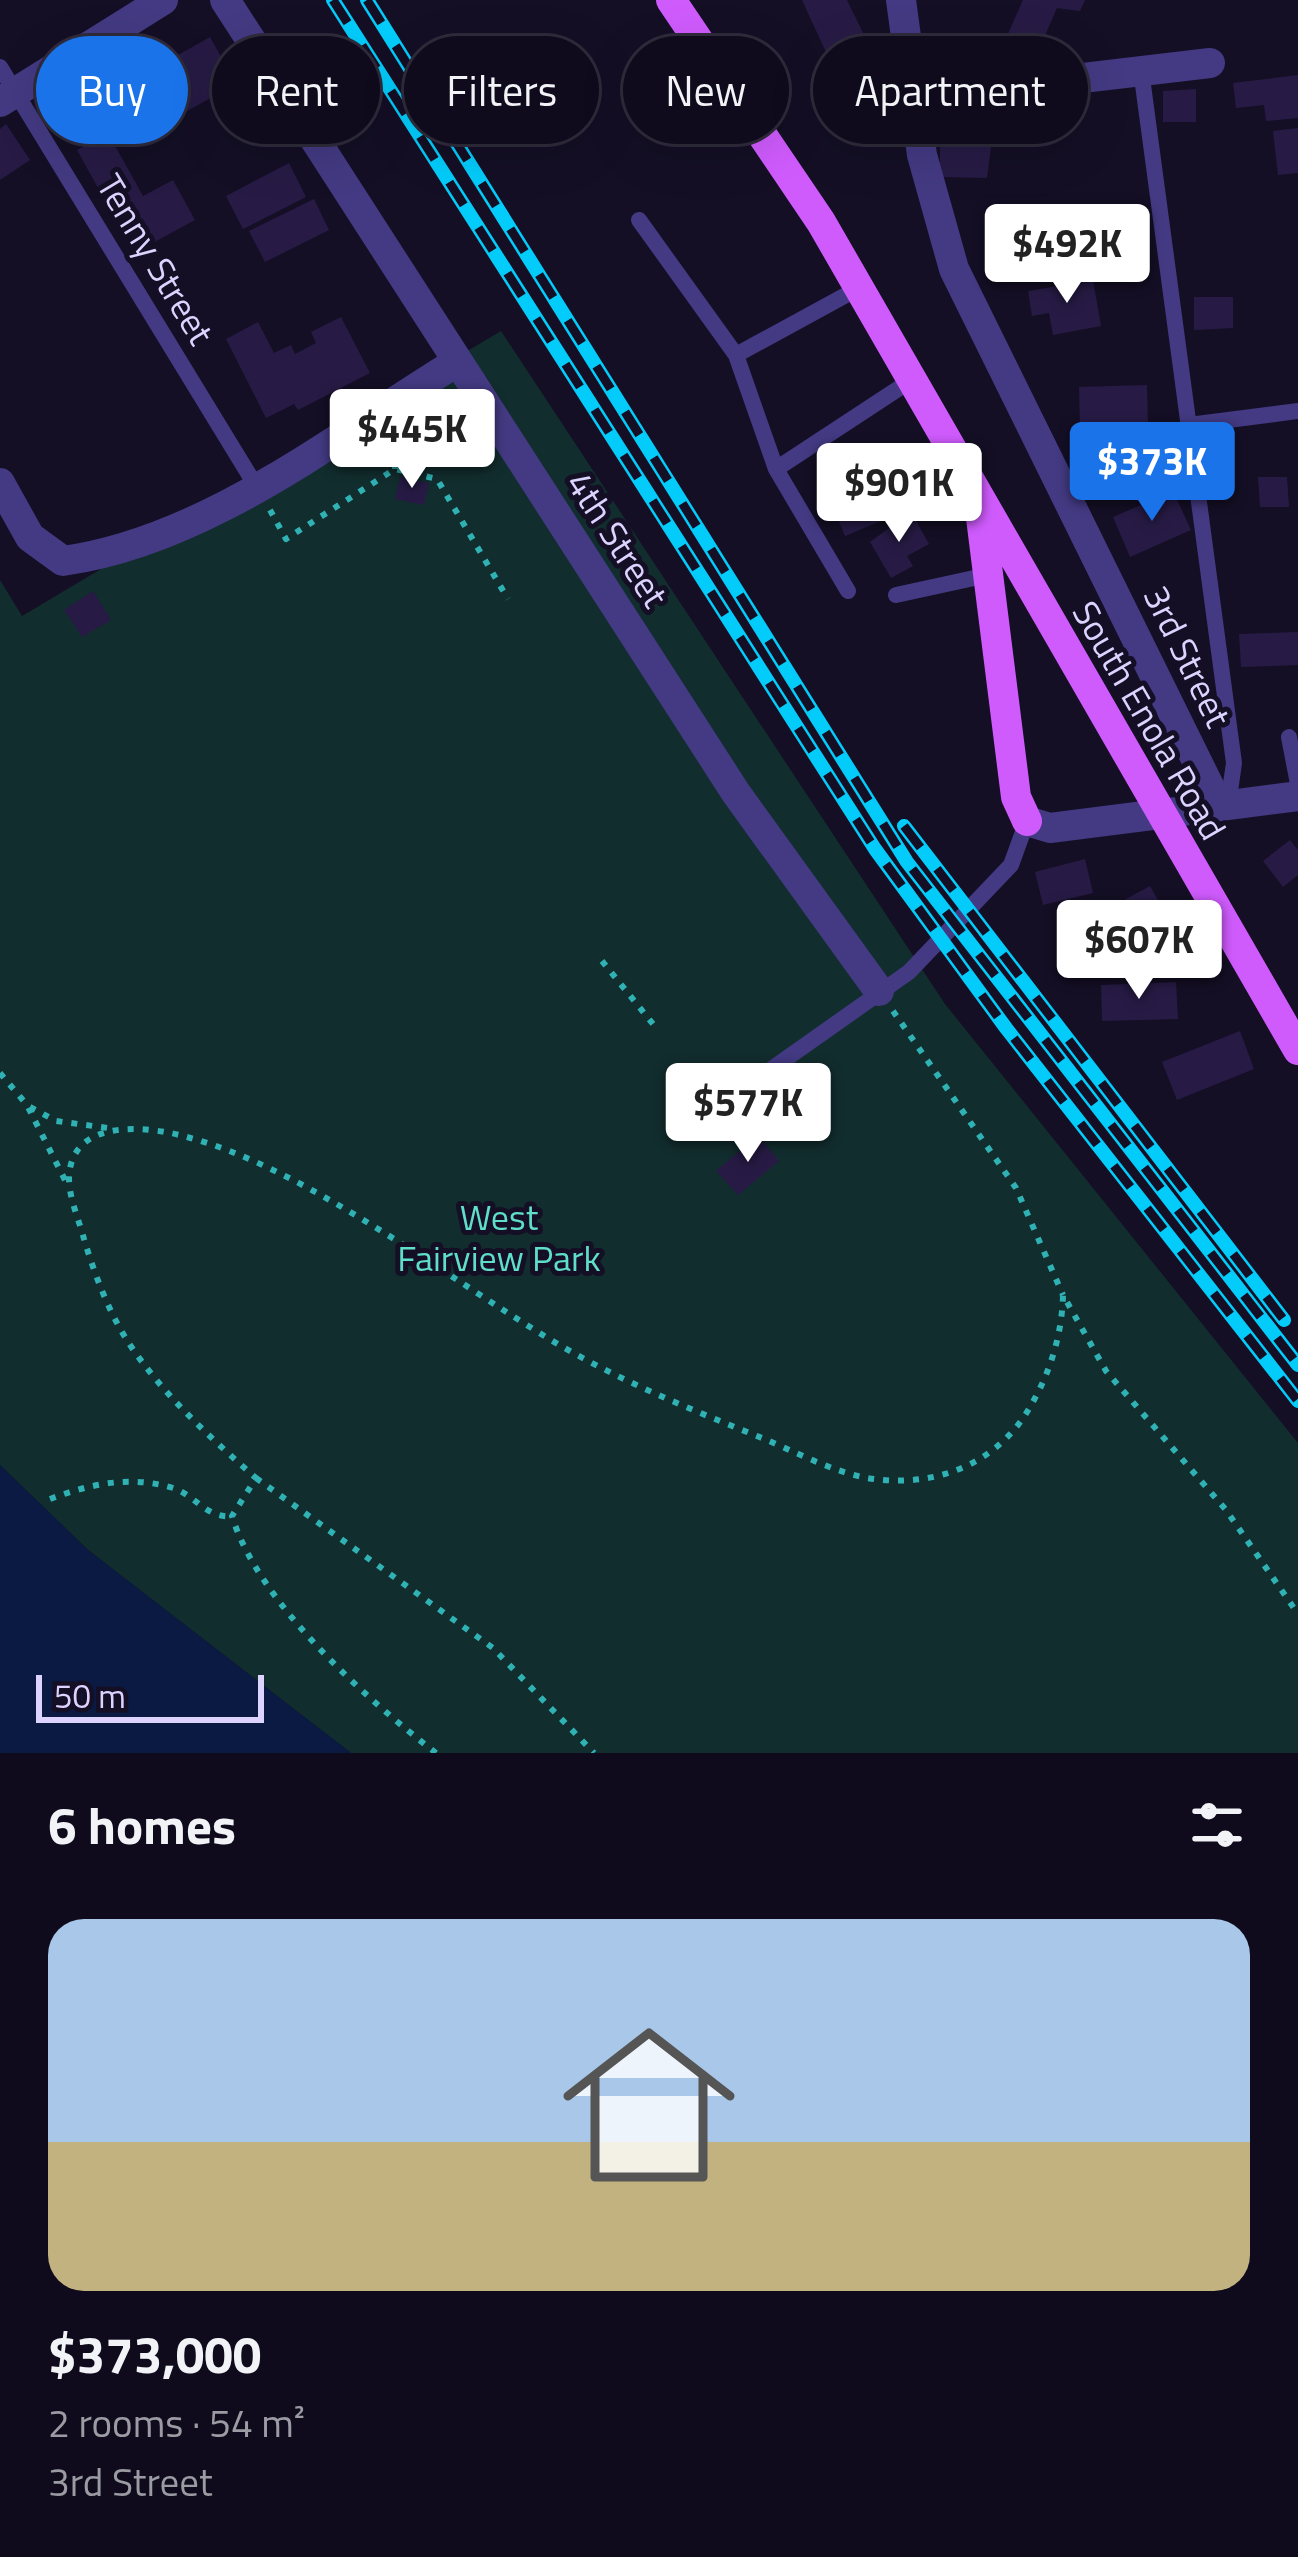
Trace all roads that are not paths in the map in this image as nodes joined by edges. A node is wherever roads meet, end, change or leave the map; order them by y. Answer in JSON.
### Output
{"nodes":[{"id":1,"x":163,"y":0,"type":"edge"},
{"id":2,"x":225,"y":0,"type":"edge"},
{"id":3,"x":671,"y":0,"type":"edge"},
{"id":4,"x":901,"y":0,"type":"edge"},
{"id":5,"x":906,"y":36,"type":"edge"},
{"id":6,"x":1210,"y":62,"type":"dead end"},
{"id":7,"x":1142,"y":70,"type":"junction"},
{"id":8,"x":1088,"y":77,"type":"edge"},
{"id":9,"x":5,"y":87,"type":"edge"},
{"id":10,"x":923,"y":144,"type":"edge"},
{"id":11,"x":639,"y":220,"type":"dead end"},
{"id":12,"x":857,"y":289,"type":"junction"},
{"id":13,"x":736,"y":355,"type":"junction"},
{"id":14,"x":457,"y":362,"type":"junction"},
{"id":15,"x":910,"y":381,"type":"junction"},
{"id":16,"x":1298,"y":411,"type":"edge"},
{"id":17,"x":1189,"y":425,"type":"junction"},
{"id":18,"x":776,"y":469,"type":"junction"},
{"id":19,"x":0,"y":483,"type":"edge"},
{"id":20,"x":256,"y":486,"type":"junction"},
{"id":21,"x":979,"y":500,"type":"junction"},
{"id":22,"x":988,"y":575,"type":"junction"},
{"id":23,"x":848,"y":591,"type":"dead end"},
{"id":24,"x":896,"y":595,"type":"dead end"},
{"id":25,"x":1289,"y":737,"type":"dead end"},
{"id":26,"x":1298,"y":784,"type":"edge"},
{"id":27,"x":1298,"y":796,"type":"edge"},
{"id":28,"x":1223,"y":806,"type":"junction"},
{"id":29,"x":1160,"y":814,"type":"junction"},
{"id":30,"x":1027,"y":820,"type":"junction"},
{"id":31,"x":879,"y":991,"type":"junction"},
{"id":32,"x":1298,"y":1050,"type":"edge"},
{"id":33,"x":695,"y":1123,"type":"dead end"}],
"edges":[{"from":1,"to":9,"type":"street"},
{"from":2,"to":14,"type":"street","name":"4th Street"},
{"from":3,"to":12,"type":"main road","name":"South Enola Road"},
{"from":4,"to":5,"type":"street","name":"3rd Street"},
{"from":6,"to":7,"type":"street"},
{"from":7,"to":8,"type":"street"},
{"from":7,"to":17,"type":"lane"},
{"from":9,"to":20,"type":"lane","name":"Tenny Street"},
{"from":10,"to":28,"type":"street","name":"3rd Street"},
{"from":11,"to":13,"type":"lane"},
{"from":12,"to":13,"type":"lane"},
{"from":12,"to":15,"type":"main road","name":"South Enola Road"},
{"from":13,"to":18,"type":"lane"},
{"from":14,"to":20,"type":"street"},
{"from":14,"to":31,"type":"street","name":"4th Street"},
{"from":15,"to":18,"type":"lane"},
{"from":15,"to":21,"type":"main road","name":"South Enola Road"},
{"from":16,"to":17,"type":"lane"},
{"from":17,"to":28,"type":"lane"},
{"from":18,"to":23,"type":"lane"},
{"from":19,"to":20,"type":"street"},
{"from":21,"to":22,"type":"main road"},
{"from":21,"to":29,"type":"main road","name":"South Enola Road"},
{"from":22,"to":24,"type":"lane"},
{"from":22,"to":30,"type":"main road"},
{"from":25,"to":26,"type":"lane"},
{"from":27,"to":28,"type":"street"},
{"from":28,"to":29,"type":"street"},
{"from":29,"to":30,"type":"street"},
{"from":29,"to":32,"type":"main road","name":"South Enola Road"},
{"from":30,"to":31,"type":"lane"},
{"from":31,"to":33,"type":"lane"}]}
